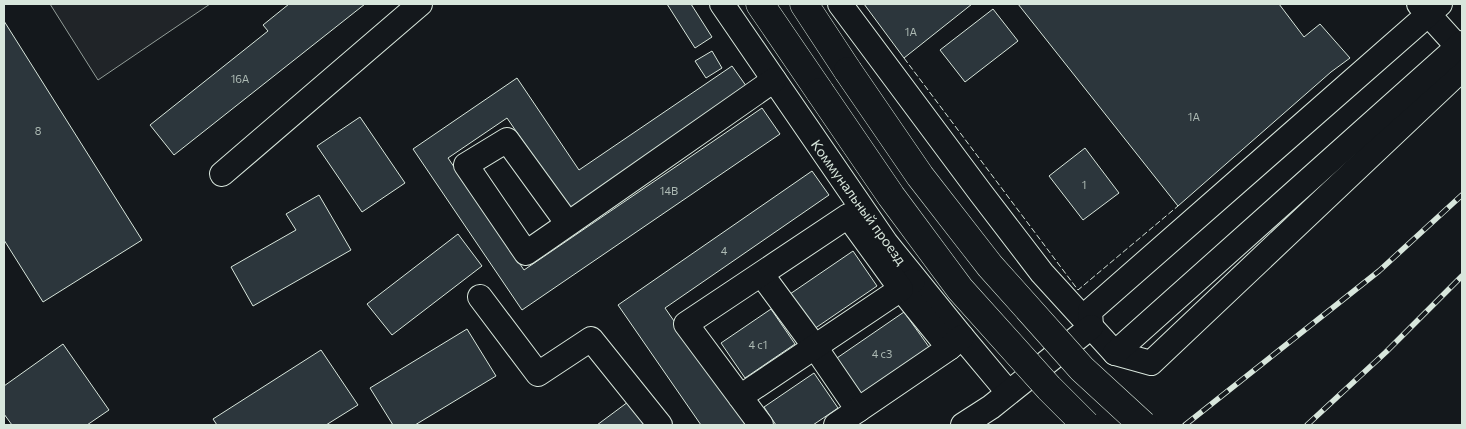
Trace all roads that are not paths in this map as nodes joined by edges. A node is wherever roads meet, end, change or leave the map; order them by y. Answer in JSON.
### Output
{"nodes":[{"id":1,"x":420,"y":4,"type":"edge"},
{"id":2,"x":722,"y":4,"type":"edge"},
{"id":3,"x":760,"y":4,"type":"edge"},
{"id":4,"x":804,"y":4,"type":"edge"},
{"id":5,"x":840,"y":4,"type":"edge"},
{"id":6,"x":1429,"y":7,"type":"edge"},
{"id":7,"x":1461,"y":53,"type":"edge"},
{"id":8,"x":774,"y":80,"type":"junction"},
{"id":9,"x":222,"y":174,"type":"dead end"},
{"id":10,"x":855,"y":212,"type":"junction"},
{"id":11,"x":568,"y":224,"type":"junction"},
{"id":12,"x":762,"y":275,"type":"junction"},
{"id":13,"x":908,"y":284,"type":"junction"},
{"id":14,"x":480,"y":298,"type":"dead end"},
{"id":15,"x":1091,"y":327,"type":"junction"},
{"id":16,"x":955,"y":342,"type":"junction"},
{"id":17,"x":815,"y":347,"type":"junction"},
{"id":18,"x":1008,"y":392,"type":"junction"},
{"id":19,"x":740,"y":398,"type":"junction"},
{"id":20,"x":858,"y":410,"type":"junction"},
{"id":21,"x":660,"y":425,"type":"edge"},
{"id":22,"x":761,"y":425,"type":"edge"},
{"id":23,"x":836,"y":425,"type":"edge"},
{"id":24,"x":963,"y":425,"type":"edge"},
{"id":25,"x":1086,"y":425,"type":"edge"},
{"id":26,"x":1143,"y":425,"type":"edge"}],
"edges":[{"from":1,"to":9,"type":"street"},
{"from":2,"to":8,"type":"street","name":"Коммунальный проезд"},
{"from":3,"to":25,"type":"main road","bridge":true},
{"from":4,"to":26,"type":"main road","bridge":true},
{"from":5,"to":15,"type":"street"},
{"from":6,"to":7,"type":"street"},
{"from":6,"to":15,"type":"street"},
{"from":7,"to":15,"type":"street"},
{"from":8,"to":10,"type":"street","name":"Коммунальный проезд"},
{"from":8,"to":11,"type":"street"},
{"from":10,"to":12,"type":"street"},
{"from":10,"to":13,"type":"street","name":"Коммунальный проезд"},
{"from":11,"to":11,"type":"street"},
{"from":12,"to":17,"type":"street"},
{"from":12,"to":19,"type":"street"},
{"from":13,"to":16,"type":"street","name":"Коммунальный проезд"},
{"from":13,"to":17,"type":"street"},
{"from":14,"to":21,"type":"street"},
{"from":15,"to":18,"type":"street"},
{"from":16,"to":18,"type":"street","name":"Коммунальный проезд"},
{"from":16,"to":20,"type":"street"},
{"from":17,"to":19,"type":"street"},
{"from":17,"to":20,"type":"street"},
{"from":18,"to":24,"type":"street"},
{"from":19,"to":22,"type":"street"},
{"from":20,"to":23,"type":"street"}]}
